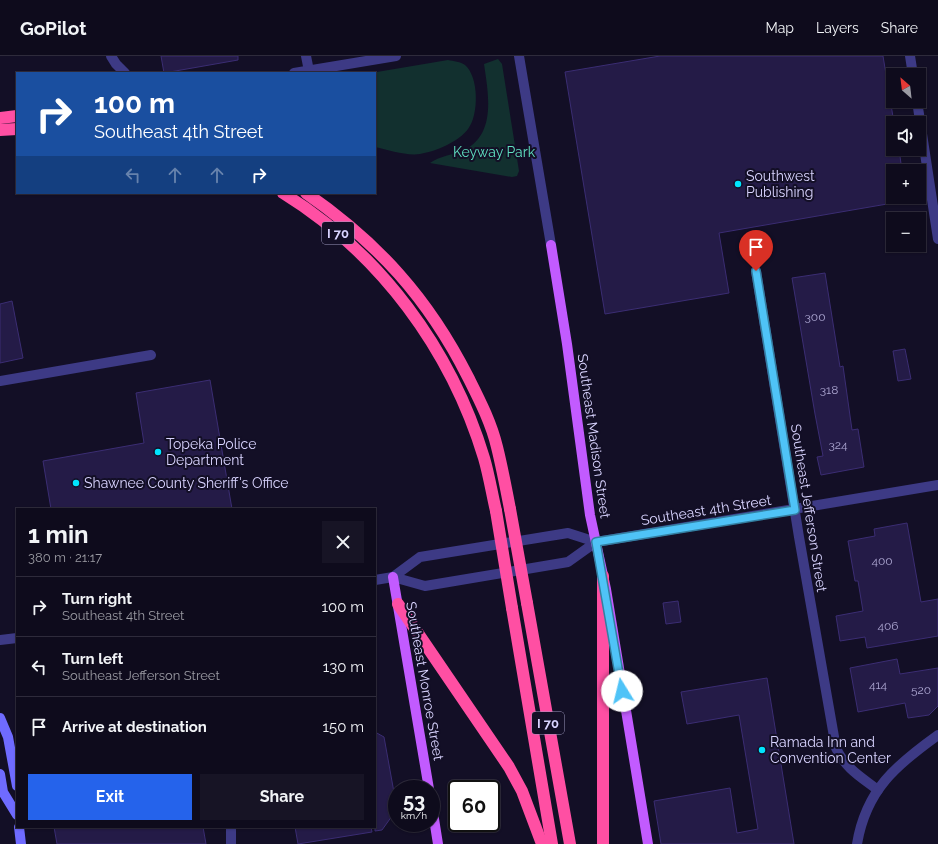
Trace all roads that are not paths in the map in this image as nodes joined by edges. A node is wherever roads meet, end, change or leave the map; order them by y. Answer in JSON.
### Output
{"nodes":[{"id":1,"x":111,"y":56,"type":"edge"},
{"id":2,"x":306,"y":56,"type":"edge"},
{"id":3,"x":396,"y":56,"type":"edge"},
{"id":4,"x":519,"y":56,"type":"edge"},
{"id":5,"x":910,"y":56,"type":"edge"},
{"id":6,"x":912,"y":68,"type":"edge"},
{"id":7,"x":309,"y":71,"type":"junction"},
{"id":8,"x":124,"y":72,"type":"edge"},
{"id":9,"x":302,"y":72,"type":"edge"},
{"id":10,"x":918,"y":108,"type":"edge"},
{"id":11,"x":16,"y":116,"type":"edge"},
{"id":12,"x":0,"y":118,"type":"edge"},
{"id":13,"x":16,"y":129,"type":"edge"},
{"id":14,"x":0,"y":130,"type":"edge"},
{"id":15,"x":284,"y":194,"type":"edge"},
{"id":16,"x":307,"y":194,"type":"edge"},
{"id":17,"x":938,"y":239,"type":"edge"},
{"id":18,"x":551,"y":245,"type":"joint"},
{"id":19,"x":756,"y":271,"type":"dead end"},
{"id":20,"x":151,"y":355,"type":"dead end"},
{"id":21,"x":0,"y":381,"type":"edge"},
{"id":22,"x":938,"y":485,"type":"edge"},
{"id":23,"x":795,"y":510,"type":"junction"},
{"id":24,"x":596,"y":542,"type":"junction"},
{"id":25,"x":603,"y":576,"type":"junction"},
{"id":26,"x":393,"y":577,"type":"junction"},
{"id":27,"x":376,"y":580,"type":"edge"},
{"id":28,"x":398,"y":604,"type":"junction"},
{"id":29,"x":16,"y":638,"type":"edge"},
{"id":30,"x":0,"y":640,"type":"edge"},
{"id":31,"x":0,"y":718,"type":"edge"},
{"id":32,"x":938,"y":735,"type":"edge"},
{"id":33,"x":0,"y":774,"type":"edge"},
{"id":34,"x":427,"y":780,"type":"edge"},
{"id":35,"x":16,"y":781,"type":"edge"},
{"id":36,"x":878,"y":790,"type":"junction"},
{"id":37,"x":16,"y":813,"type":"edge"},
{"id":38,"x":19,"y":828,"type":"edge"},
{"id":39,"x":231,"y":828,"type":"edge"},
{"id":40,"x":436,"y":832,"type":"edge"},
{"id":41,"x":21,"y":844,"type":"edge"},
{"id":42,"x":231,"y":844,"type":"edge"},
{"id":43,"x":438,"y":844,"type":"edge"},
{"id":44,"x":542,"y":844,"type":"edge"},
{"id":45,"x":552,"y":844,"type":"edge"},
{"id":46,"x":570,"y":844,"type":"edge"},
{"id":47,"x":603,"y":844,"type":"edge"},
{"id":48,"x":648,"y":844,"type":"edge"},
{"id":49,"x":856,"y":844,"type":"edge"}],
"edges":[{"from":1,"to":8,"type":"street"},
{"from":2,"to":7,"type":"street"},
{"from":3,"to":7,"type":"street"},
{"from":4,"to":18,"type":"street","name":"Southeast Madison Street"},
{"from":5,"to":6,"type":"street"},
{"from":7,"to":9,"type":"street"},
{"from":10,"to":17,"type":"street"},
{"from":11,"to":12,"type":"highway"},
{"from":13,"to":14,"type":"highway"},
{"from":15,"to":45,"type":"highway","number":"I 70","bridge":true},
{"from":16,"to":46,"type":"highway","number":"I 70","bridge":true},
{"from":18,"to":24,"type":"main road","name":"Southeast Madison Street"},
{"from":19,"to":23,"type":"street","name":"Southeast Jefferson Street"},
{"from":20,"to":21,"type":"street"},
{"from":22,"to":23,"type":"street","name":"Southeast 4th Street"},
{"from":23,"to":24,"type":"street","name":"Southeast 4th Street"},
{"from":23,"to":36,"type":"street","name":"Southeast Jefferson Street"},
{"from":24,"to":25,"type":"main road","name":"Southeast Madison Street"},
{"from":24,"to":26,"type":"street","name":"Southeast 4th Street"},
{"from":24,"to":26,"type":"street","name":"Southeast 4th Street"},
{"from":25,"to":47,"type":"highway"},
{"from":25,"to":48,"type":"main road","name":"Southeast Madison Street"},
{"from":26,"to":27,"type":"street","name":"Southeast 4th Street"},
{"from":26,"to":28,"type":"main road","name":"Southeast Monroe Street"},
{"from":28,"to":34,"type":"main road","name":"Southeast Monroe Street"},
{"from":28,"to":44,"type":"highway"},
{"from":29,"to":30,"type":"street"},
{"from":31,"to":35,"type":"main road"},
{"from":32,"to":36,"type":"street"},
{"from":33,"to":37,"type":"main road"},
{"from":36,"to":49,"type":"street"},
{"from":38,"to":41,"type":"main road"},
{"from":39,"to":42,"type":"street"},
{"from":40,"to":43,"type":"main road"}]}
